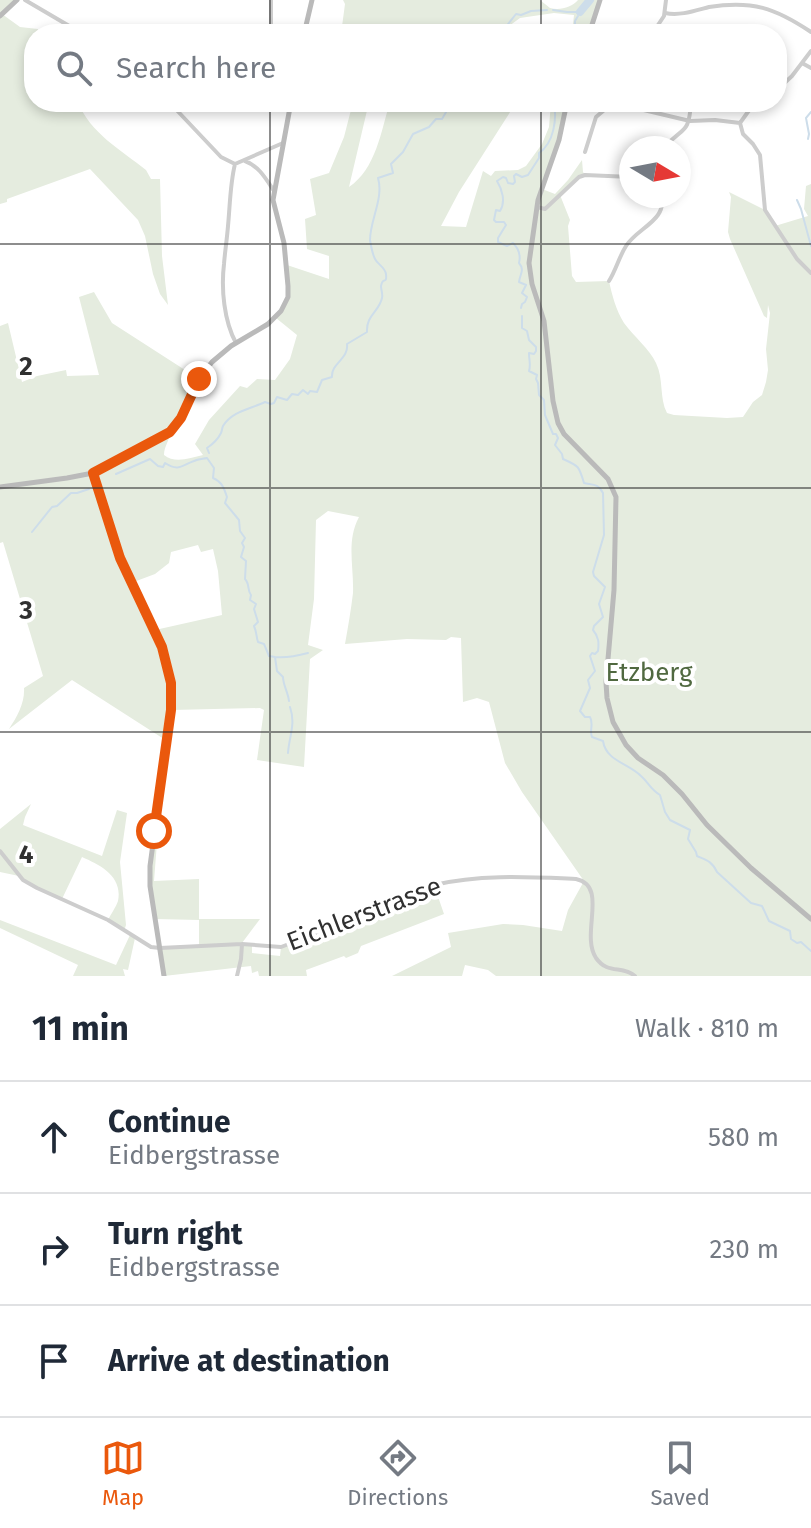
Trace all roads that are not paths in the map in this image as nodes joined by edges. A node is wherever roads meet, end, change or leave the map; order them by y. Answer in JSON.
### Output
{"nodes":[{"id":1,"x":17,"y":0,"type":"edge"},
{"id":2,"x":25,"y":0,"type":"edge"},
{"id":3,"x":271,"y":0,"type":"edge"},
{"id":4,"x":312,"y":0,"type":"edge"},
{"id":5,"x":600,"y":0,"type":"edge"},
{"id":6,"x":666,"y":0,"type":"edge"},
{"id":7,"x":665,"y":13,"type":"junction"},
{"id":8,"x":0,"y":16,"type":"edge"},
{"id":9,"x":66,"y":24,"type":"edge"},
{"id":10,"x":271,"y":24,"type":"edge"},
{"id":11,"x":306,"y":24,"type":"edge"},
{"id":12,"x":592,"y":24,"type":"edge"},
{"id":13,"x":658,"y":24,"type":"edge"},
{"id":14,"x":811,"y":32,"type":"edge"},
{"id":15,"x":811,"y":51,"type":"edge"},
{"id":16,"x":802,"y":63,"type":"junction"},
{"id":17,"x":811,"y":68,"type":"edge"},
{"id":18,"x":787,"y":81,"type":"edge"},
{"id":19,"x":178,"y":112,"type":"edge"},
{"id":20,"x":289,"y":112,"type":"edge"},
{"id":21,"x":565,"y":112,"type":"edge"},
{"id":22,"x":602,"y":112,"type":"edge"},
{"id":23,"x":652,"y":112,"type":"edge"},
{"id":24,"x":690,"y":112,"type":"edge"},
{"id":25,"x":748,"y":112,"type":"edge"},
{"id":26,"x":690,"y":121,"type":"junction"},
{"id":27,"x":740,"y":123,"type":"junction"},
{"id":28,"x":678,"y":136,"type":"edge"},
{"id":29,"x":283,"y":143,"type":"junction"},
{"id":30,"x":585,"y":152,"type":"dead end"},
{"id":31,"x":245,"y":161,"type":"junction"},
{"id":32,"x":235,"y":164,"type":"junction"},
{"id":33,"x":619,"y":176,"type":"edge"},
{"id":34,"x":274,"y":191,"type":"junction"},
{"id":35,"x":537,"y":207,"type":"junction"},
{"id":36,"x":662,"y":208,"type":"edge"},
{"id":37,"x":811,"y":273,"type":"edge"},
{"id":38,"x":609,"y":281,"type":"dead end"},
{"id":39,"x":236,"y":343,"type":"junction"},
{"id":40,"x":93,"y":473,"type":"junction"},
{"id":41,"x":0,"y":487,"type":"edge"},
{"id":42,"x":0,"y":851,"type":"edge"},
{"id":43,"x":811,"y":919,"type":"edge"},
{"id":44,"x":242,"y":944,"type":"junction"},
{"id":45,"x":160,"y":948,"type":"junction"},
{"id":46,"x":164,"y":976,"type":"edge"},
{"id":47,"x":237,"y":976,"type":"edge"},
{"id":48,"x":635,"y":976,"type":"edge"}],
"edges":[{"from":1,"to":8,"type":"street"},
{"from":2,"to":9,"type":"street"},
{"from":3,"to":10,"type":"street"},
{"from":4,"to":11,"type":"street"},
{"from":5,"to":12,"type":"street"},
{"from":6,"to":7,"type":"street"},
{"from":7,"to":13,"type":"street"},
{"from":7,"to":14,"type":"street"},
{"from":15,"to":16,"type":"street"},
{"from":16,"to":17,"type":"street"},
{"from":16,"to":18,"type":"street"},
{"from":19,"to":32,"type":"street"},
{"from":20,"to":29,"type":"street"},
{"from":21,"to":35,"type":"street"},
{"from":22,"to":30,"type":"street"},
{"from":23,"to":26,"type":"street"},
{"from":24,"to":26,"type":"street"},
{"from":25,"to":27,"type":"street"},
{"from":26,"to":27,"type":"street"},
{"from":26,"to":28,"type":"street"},
{"from":27,"to":37,"type":"street"},
{"from":29,"to":31,"type":"street"},
{"from":29,"to":34,"type":"street"},
{"from":31,"to":32,"type":"street"},
{"from":31,"to":34,"type":"street"},
{"from":32,"to":39,"type":"street"},
{"from":33,"to":35,"type":"street"},
{"from":34,"to":39,"type":"street"},
{"from":35,"to":43,"type":"street"},
{"from":36,"to":38,"type":"street"},
{"from":39,"to":40,"type":"street"},
{"from":40,"to":41,"type":"street"},
{"from":40,"to":45,"type":"street"},
{"from":42,"to":45,"type":"street"},
{"from":44,"to":45,"type":"street","name":"Eichlerstrasse"},
{"from":44,"to":47,"type":"street"},
{"from":44,"to":48,"type":"street","name":"Eichlerstrasse"},
{"from":45,"to":46,"type":"street"}]}
